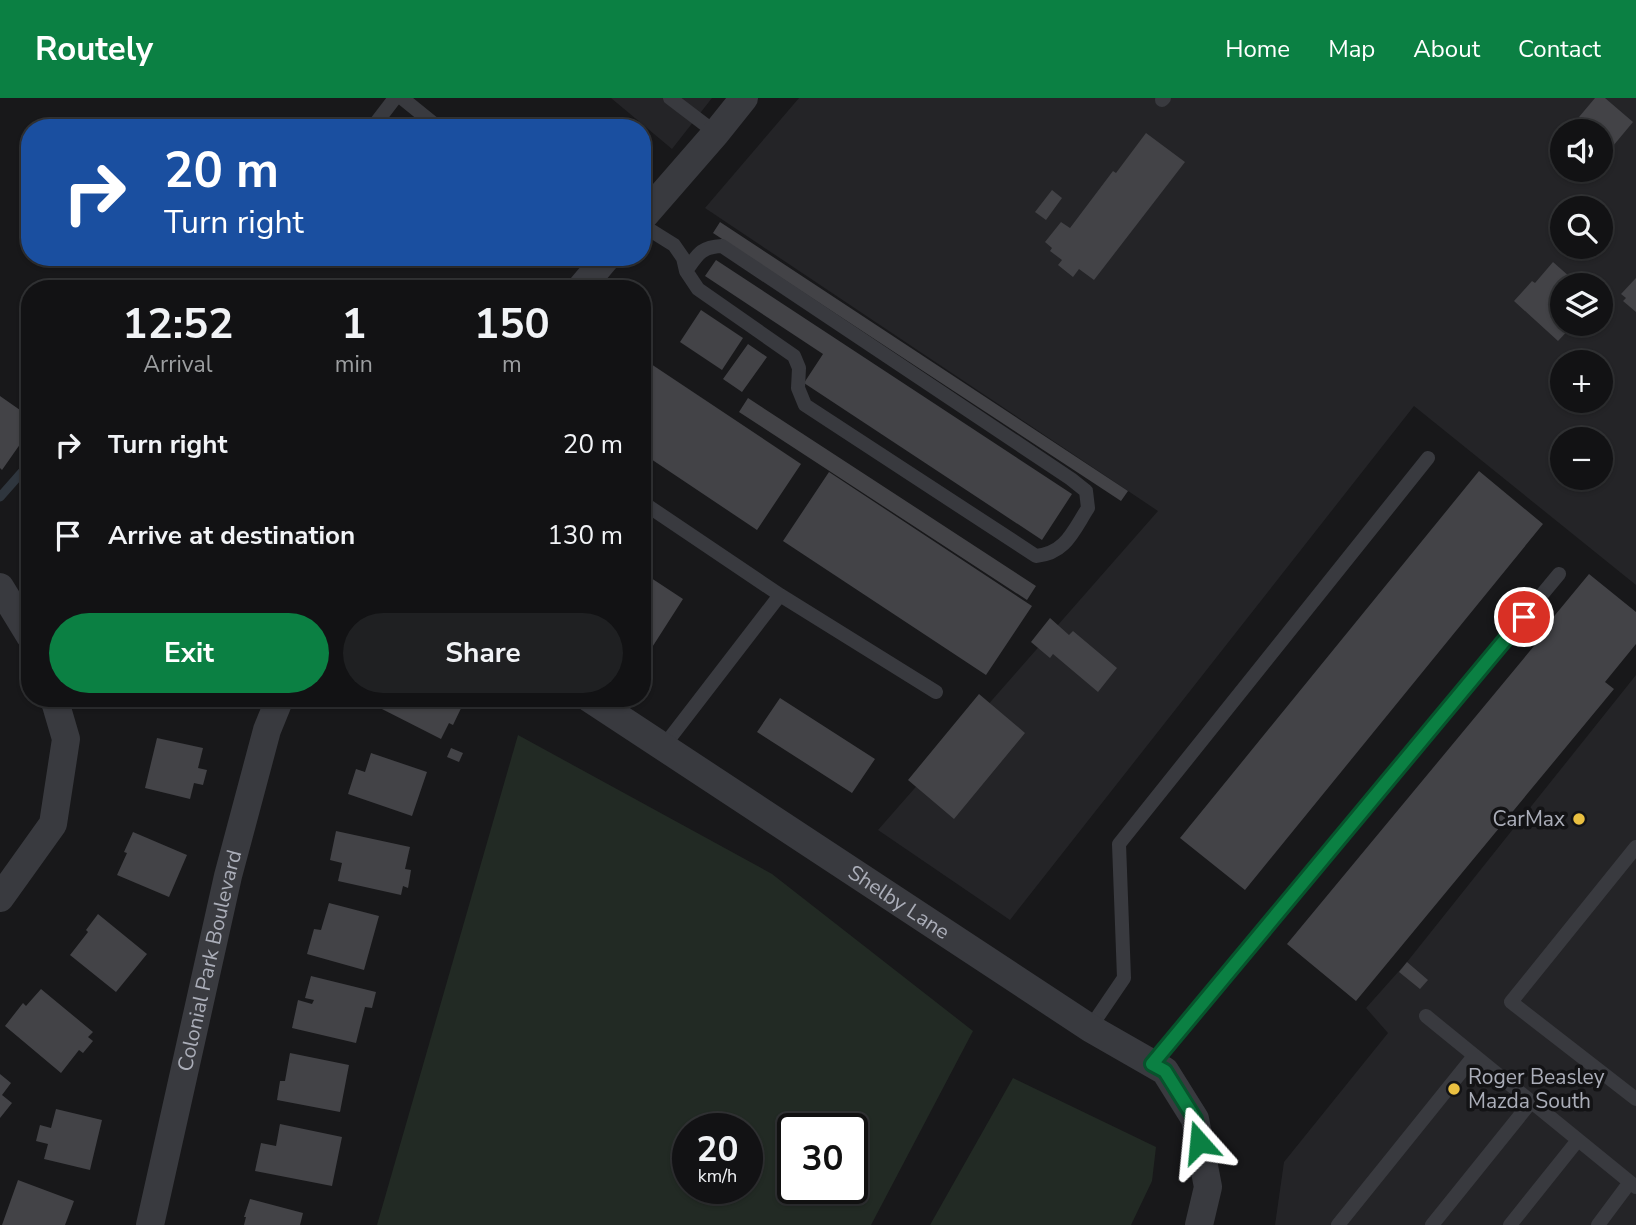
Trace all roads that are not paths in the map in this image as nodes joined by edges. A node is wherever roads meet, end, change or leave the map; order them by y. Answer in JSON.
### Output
{"nodes":[{"id":1,"x":395,"y":98,"type":"edge"},
{"id":2,"x":402,"y":98,"type":"edge"},
{"id":3,"x":670,"y":98,"type":"edge"},
{"id":4,"x":744,"y":98,"type":"edge"},
{"id":5,"x":379,"y":119,"type":"edge"},
{"id":6,"x":428,"y":119,"type":"edge"},
{"id":7,"x":716,"y":133,"type":"junction"},
{"id":8,"x":651,"y":208,"type":"edge"},
{"id":9,"x":651,"y":231,"type":"edge"},
{"id":10,"x":686,"y":271,"type":"junction"},
{"id":11,"x":1428,"y":458,"type":"dead end"},
{"id":12,"x":651,"y":508,"type":"edge"},
{"id":13,"x":1559,"y":574,"type":"dead end"},
{"id":14,"x":0,"y":587,"type":"edge"},
{"id":15,"x":780,"y":595,"type":"junction"},
{"id":16,"x":21,"y":613,"type":"edge"},
{"id":17,"x":936,"y":692,"type":"dead end"},
{"id":18,"x":56,"y":707,"type":"edge"},
{"id":19,"x":276,"y":707,"type":"edge"},
{"id":20,"x":603,"y":707,"type":"edge"},
{"id":21,"x":663,"y":747,"type":"junction"},
{"id":22,"x":1635,"y":849,"type":"edge"},
{"id":23,"x":0,"y":898,"type":"edge"},
{"id":24,"x":1426,"y":1016,"type":"dead end"},
{"id":25,"x":1090,"y":1028,"type":"junction"},
{"id":26,"x":1474,"y":1056,"type":"junction"},
{"id":27,"x":1152,"y":1064,"type":"junction"},
{"id":28,"x":1636,"y":1099,"type":"edge"},
{"id":29,"x":1531,"y":1102,"type":"junction"},
{"id":30,"x":1578,"y":1140,"type":"junction"},
{"id":31,"x":1633,"y":1185,"type":"edge"},
{"id":32,"x":150,"y":1225,"type":"edge"},
{"id":33,"x":1199,"y":1225,"type":"edge"},
{"id":34,"x":1338,"y":1225,"type":"edge"},
{"id":35,"x":1432,"y":1225,"type":"edge"},
{"id":36,"x":1510,"y":1225,"type":"edge"},
{"id":37,"x":1598,"y":1225,"type":"edge"}],
"edges":[{"from":1,"to":5,"type":"lane"},
{"from":2,"to":6,"type":"lane"},
{"from":3,"to":7,"type":"lane"},
{"from":4,"to":7,"type":"street"},
{"from":7,"to":8,"type":"street"},
{"from":9,"to":10,"type":"lane"},
{"from":10,"to":10,"type":"lane"},
{"from":11,"to":25,"type":"lane"},
{"from":12,"to":15,"type":"lane"},
{"from":13,"to":27,"type":"lane"},
{"from":14,"to":16,"type":"street"},
{"from":15,"to":17,"type":"lane"},
{"from":15,"to":21,"type":"lane"},
{"from":18,"to":23,"type":"street"},
{"from":19,"to":32,"type":"street","name":"Colonial Park Boulevard"},
{"from":20,"to":21,"type":"street","name":"Shelby Lane"},
{"from":21,"to":25,"type":"street","name":"Shelby Lane"},
{"from":22,"to":28,"type":"lane"},
{"from":24,"to":26,"type":"lane"},
{"from":25,"to":27,"type":"street","name":"Shelby Lane"},
{"from":26,"to":29,"type":"lane"},
{"from":26,"to":34,"type":"lane"},
{"from":27,"to":33,"type":"street","name":"Shelby Lane"},
{"from":29,"to":30,"type":"lane"},
{"from":29,"to":35,"type":"lane"},
{"from":30,"to":31,"type":"lane"},
{"from":30,"to":36,"type":"lane"},
{"from":31,"to":37,"type":"lane"}]}
